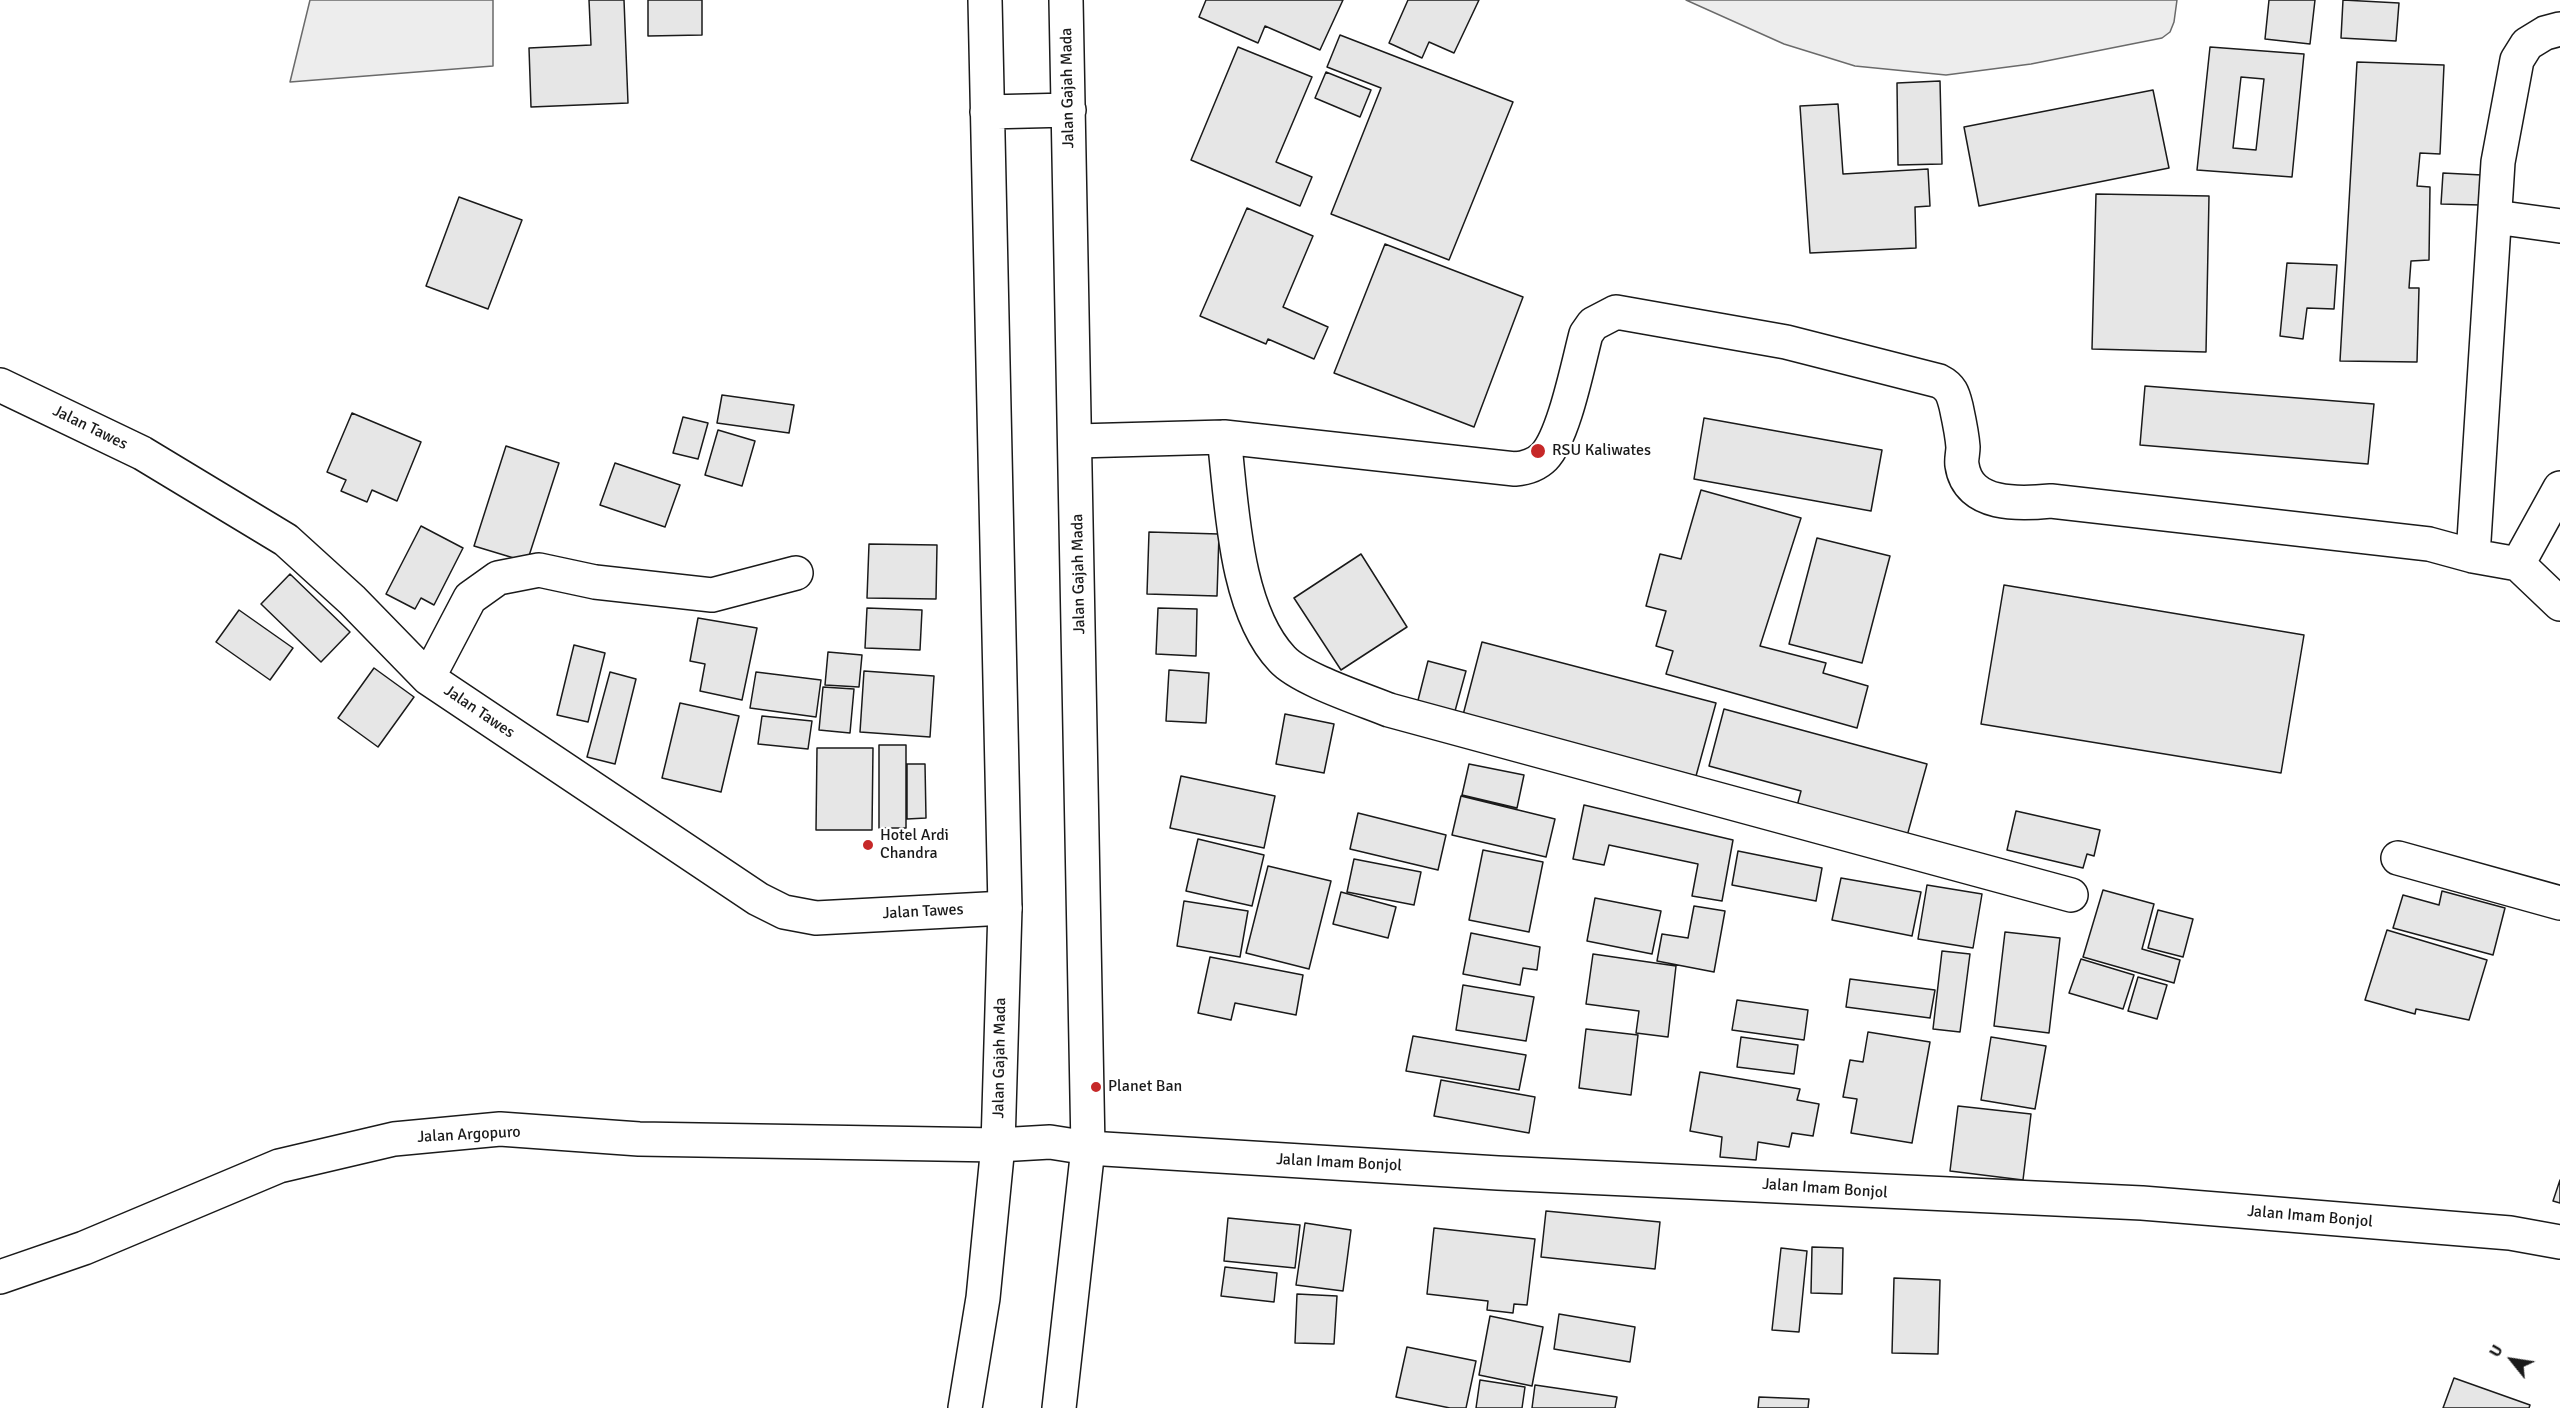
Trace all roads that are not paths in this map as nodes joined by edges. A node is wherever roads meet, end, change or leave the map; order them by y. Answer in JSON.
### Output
{"nodes":[{"id":1,"x":985,"y":0,"type":"edge"},
{"id":2,"x":1066,"y":0,"type":"edge"},
{"id":3,"x":2560,"y":29,"type":"edge"},
{"id":4,"x":1069,"y":110,"type":"junction"},
{"id":5,"x":987,"y":112,"type":"junction"},
{"id":6,"x":2494,"y":216,"type":"junction"},
{"id":7,"x":2560,"y":226,"type":"edge"},
{"id":8,"x":0,"y":385,"type":"edge"},
{"id":9,"x":1224,"y":437,"type":"junction"},
{"id":10,"x":1077,"y":441,"type":"junction"},
{"id":11,"x":2560,"y":488,"type":"edge"},
{"id":12,"x":2473,"y":556,"type":"junction"},
{"id":13,"x":2518,"y":564,"type":"junction"},
{"id":14,"x":796,"y":573,"type":"dead end"},
{"id":15,"x":2560,"y":604,"type":"edge"},
{"id":16,"x":428,"y":678,"type":"junction"},
{"id":17,"x":2398,"y":858,"type":"dead end"},
{"id":18,"x":2072,"y":894,"type":"dead end"},
{"id":19,"x":2560,"y":903,"type":"edge"},
{"id":20,"x":1005,"y":908,"type":"junction"},
{"id":21,"x":998,"y":1145,"type":"junction"},
{"id":22,"x":1089,"y":1148,"type":"junction"},
{"id":23,"x":2560,"y":1242,"type":"edge"},
{"id":24,"x":0,"y":1277,"type":"edge"},
{"id":25,"x":965,"y":1408,"type":"edge"},
{"id":26,"x":1059,"y":1408,"type":"edge"}],
"edges":[{"from":1,"to":5,"type":"main road","name":"Jalan Gajah Mada"},
{"from":2,"to":4,"type":"main road","name":"Jalan Gajah Mada"},
{"from":3,"to":6,"type":"main road"},
{"from":4,"to":5,"type":"main road"},
{"from":4,"to":10,"type":"main road","name":"Jalan Gajah Mada"},
{"from":5,"to":20,"type":"main road","name":"Jalan Gajah Mada"},
{"from":6,"to":7,"type":"main road"},
{"from":6,"to":12,"type":"main road"},
{"from":8,"to":16,"type":"main road","name":"Jalan Tawes"},
{"from":9,"to":10,"type":"main road"},
{"from":9,"to":12,"type":"main road"},
{"from":9,"to":18,"type":"main road"},
{"from":10,"to":22,"type":"main road","name":"Jalan Gajah Mada"},
{"from":11,"to":13,"type":"main road"},
{"from":12,"to":13,"type":"main road"},
{"from":13,"to":15,"type":"main road"},
{"from":14,"to":16,"type":"main road"},
{"from":16,"to":20,"type":"main road","name":"Jalan Tawes"},
{"from":17,"to":19,"type":"main road"},
{"from":20,"to":21,"type":"main road","name":"Jalan Gajah Mada"},
{"from":21,"to":22,"type":"main road"},
{"from":21,"to":24,"type":"main road","name":"Jalan Argopuro"},
{"from":21,"to":25,"type":"main road","name":"Jalan Gajah Mada"},
{"from":22,"to":23,"type":"main road","name":"Jalan Imam Bonjol"},
{"from":22,"to":26,"type":"main road","name":"Jalan Gajah Mada"}]}
